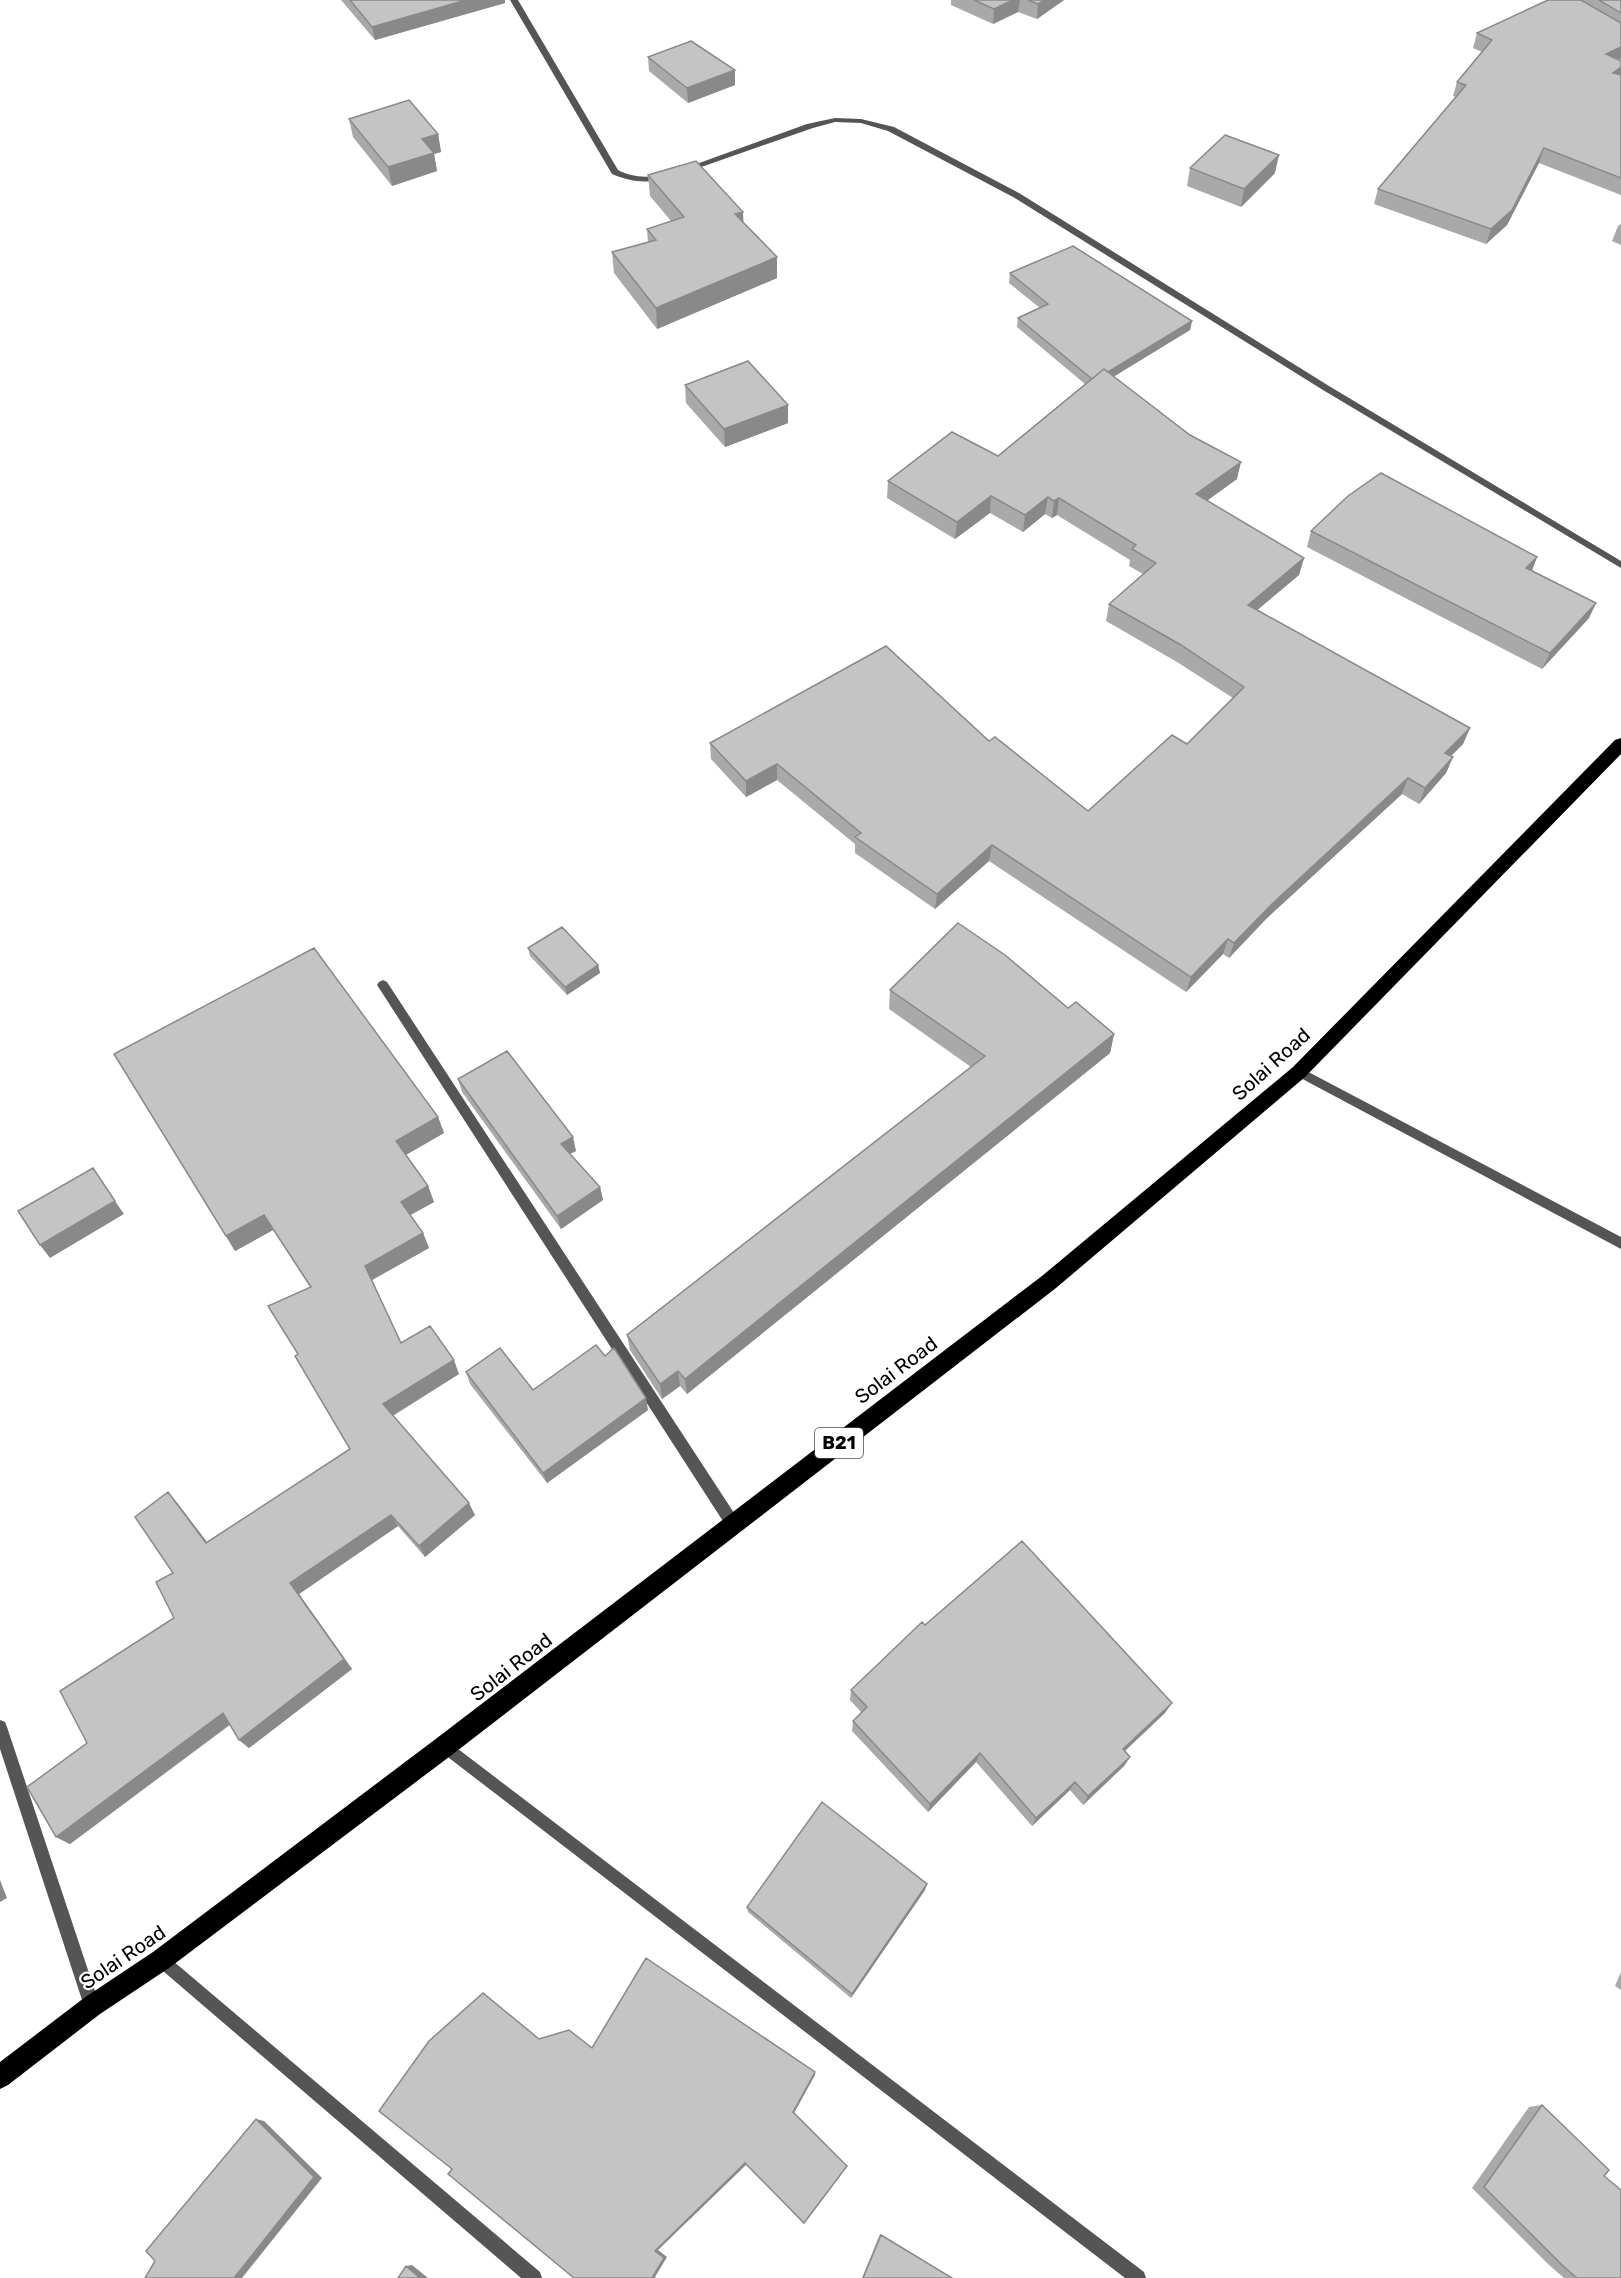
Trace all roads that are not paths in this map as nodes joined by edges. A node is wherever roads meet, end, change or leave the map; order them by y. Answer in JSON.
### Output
{"nodes":[{"id":1,"x":514,"y":0,"type":"edge"},
{"id":2,"x":1621,"y":565,"type":"edge"},
{"id":3,"x":1621,"y":744,"type":"edge"},
{"id":4,"x":382,"y":986,"type":"dead end"},
{"id":5,"x":1299,"y":1072,"type":"junction"},
{"id":6,"x":1621,"y":1243,"type":"edge"},
{"id":7,"x":733,"y":1524,"type":"junction"},
{"id":8,"x":0,"y":1727,"type":"edge"},
{"id":9,"x":446,"y":1746,"type":"junction"},
{"id":10,"x":161,"y":1960,"type":"junction"},
{"id":11,"x":92,"y":2006,"type":"junction"},
{"id":12,"x":0,"y":2077,"type":"edge"},
{"id":13,"x":534,"y":2278,"type":"edge"},
{"id":14,"x":1138,"y":2278,"type":"edge"}],
"edges":[{"from":1,"to":2,"type":"street"},
{"from":3,"to":5,"type":"highway","name":"Solai Road","number":"B21"},
{"from":4,"to":7,"type":"street"},
{"from":5,"to":6,"type":"street"},
{"from":5,"to":7,"type":"highway","name":"Solai Road","number":"B21"},
{"from":7,"to":9,"type":"highway","name":"Solai Road","number":"B21"},
{"from":8,"to":11,"type":"street"},
{"from":9,"to":10,"type":"highway","name":"Solai Road","number":"B21"},
{"from":9,"to":14,"type":"street"},
{"from":10,"to":11,"type":"highway","name":"Solai Road","number":"B21"},
{"from":10,"to":13,"type":"street"},
{"from":11,"to":12,"type":"highway","name":"Solai Road","number":"B21"}]}
